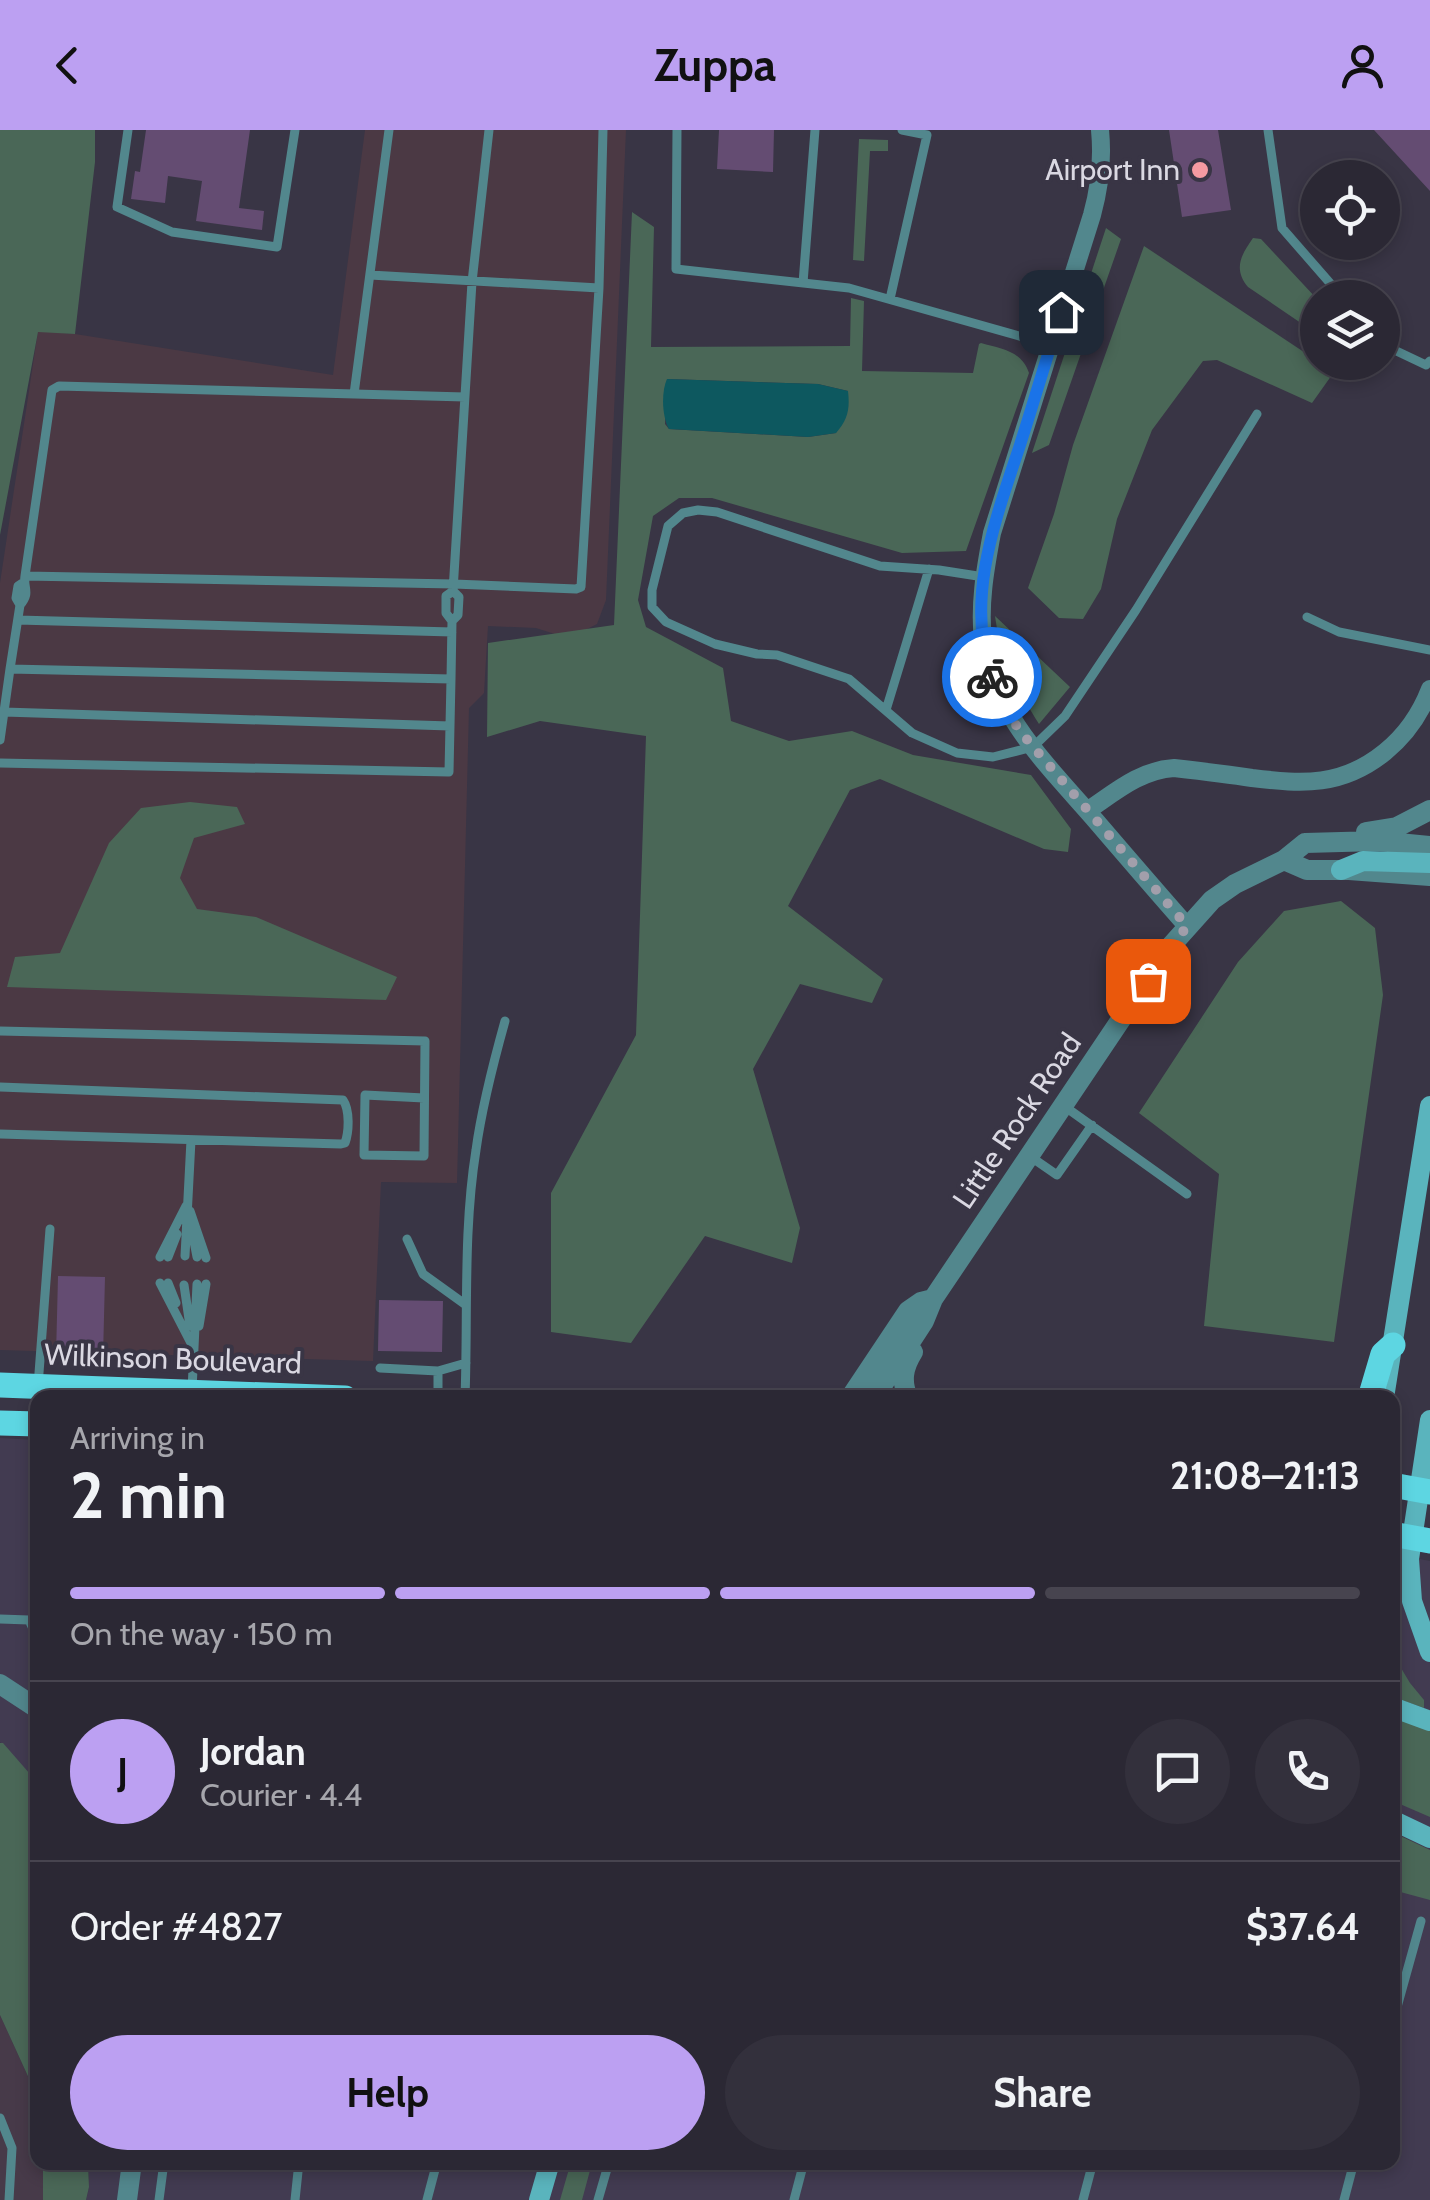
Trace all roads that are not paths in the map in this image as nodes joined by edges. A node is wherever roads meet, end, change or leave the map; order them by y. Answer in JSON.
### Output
{"nodes":[{"id":1,"x":128,"y":130,"type":"edge"},
{"id":2,"x":295,"y":130,"type":"edge"},
{"id":3,"x":389,"y":130,"type":"edge"},
{"id":4,"x":489,"y":130,"type":"edge"},
{"id":5,"x":603,"y":130,"type":"edge"},
{"id":6,"x":677,"y":130,"type":"edge"},
{"id":7,"x":814,"y":130,"type":"edge"},
{"id":8,"x":902,"y":130,"type":"edge"},
{"id":9,"x":1100,"y":130,"type":"edge"},
{"id":10,"x":1268,"y":130,"type":"edge"},
{"id":11,"x":370,"y":276,"type":"junction"},
{"id":12,"x":1328,"y":280,"type":"edge"},
{"id":13,"x":472,"y":282,"type":"junction"},
{"id":14,"x":804,"y":283,"type":"junction"},
{"id":15,"x":599,"y":288,"type":"junction"},
{"id":16,"x":890,"y":299,"type":"junction"},
{"id":17,"x":1051,"y":345,"type":"junction"},
{"id":18,"x":1400,"y":352,"type":"edge"},
{"id":19,"x":1430,"y":360,"type":"edge"},
{"id":20,"x":354,"y":394,"type":"junction"},
{"id":21,"x":465,"y":397,"type":"junction"},
{"id":22,"x":1256,"y":414,"type":"dead end"},
{"id":23,"x":929,"y":569,"type":"junction"},
{"id":24,"x":984,"y":577,"type":"junction"},
{"id":25,"x":24,"y":579,"type":"junction"},
{"id":26,"x":453,"y":588,"type":"junction"},
{"id":27,"x":1308,"y":617,"type":"dead end"},
{"id":28,"x":18,"y":620,"type":"junction"},
{"id":29,"x":452,"y":627,"type":"junction"},
{"id":30,"x":1430,"y":650,"type":"edge"},
{"id":31,"x":10,"y":668,"type":"junction"},
{"id":32,"x":452,"y":679,"type":"junction"},
{"id":33,"x":1430,"y":689,"type":"edge"},
{"id":34,"x":886,"y":710,"type":"junction"},
{"id":35,"x":4,"y":712,"type":"junction"},
{"id":36,"x":450,"y":726,"type":"junction"},
{"id":37,"x":0,"y":740,"type":"edge"},
{"id":38,"x":1033,"y":747,"type":"junction"},
{"id":39,"x":0,"y":763,"type":"edge"},
{"id":40,"x":1430,"y":810,"type":"edge"},
{"id":41,"x":1087,"y":811,"type":"junction"},
{"id":42,"x":1328,"y":842,"type":"junction"},
{"id":43,"x":1430,"y":846,"type":"edge"},
{"id":44,"x":1284,"y":860,"type":"junction"},
{"id":45,"x":1430,"y":863,"type":"edge"},
{"id":46,"x":1341,"y":870,"type":"junction"},
{"id":47,"x":1430,"y":876,"type":"edge"},
{"id":48,"x":1187,"y":926,"type":"junction"},
{"id":49,"x":505,"y":1022,"type":"dead end"},
{"id":50,"x":0,"y":1031,"type":"edge"},
{"id":51,"x":0,"y":1087,"type":"edge"},
{"id":52,"x":424,"y":1098,"type":"junction"},
{"id":53,"x":1064,"y":1106,"type":"junction"},
{"id":54,"x":1430,"y":1106,"type":"edge"},
{"id":55,"x":1092,"y":1125,"type":"junction"},
{"id":56,"x":0,"y":1134,"type":"edge"},
{"id":57,"x":191,"y":1140,"type":"junction"},
{"id":58,"x":1030,"y":1156,"type":"junction"},
{"id":59,"x":1187,"y":1194,"type":"dead end"},
{"id":60,"x":188,"y":1204,"type":"junction"},
{"id":61,"x":50,"y":1229,"type":"dead end"},
{"id":62,"x":407,"y":1239,"type":"dead end"},
{"id":63,"x":184,"y":1256,"type":"dead end"},
{"id":64,"x":164,"y":1257,"type":"dead end"},
{"id":65,"x":201,"y":1257,"type":"dead end"},
{"id":66,"x":164,"y":1283,"type":"dead end"},
{"id":67,"x":184,"y":1284,"type":"dead end"},
{"id":68,"x":202,"y":1284,"type":"dead end"},
{"id":69,"x":933,"y":1300,"type":"junction"},
{"id":70,"x":466,"y":1304,"type":"junction"},
{"id":71,"x":923,"y":1323,"type":"junction"},
{"id":72,"x":1392,"y":1345,"type":"junction"},
{"id":73,"x":194,"y":1348,"type":"junction"},
{"id":74,"x":466,"y":1363,"type":"junction"},
{"id":75,"x":380,"y":1368,"type":"dead end"},
{"id":76,"x":438,"y":1370,"type":"junction"},
{"id":77,"x":0,"y":1386,"type":"edge"},
{"id":78,"x":38,"y":1387,"type":"junction"},
{"id":79,"x":96,"y":1390,"type":"edge"},
{"id":80,"x":192,"y":1390,"type":"edge"},
{"id":81,"x":438,"y":1390,"type":"edge"},
{"id":82,"x":465,"y":1390,"type":"edge"},
{"id":83,"x":855,"y":1390,"type":"edge"},
{"id":84,"x":879,"y":1390,"type":"edge"},
{"id":85,"x":906,"y":1390,"type":"edge"},
{"id":86,"x":1372,"y":1390,"type":"edge"},
{"id":87,"x":1385,"y":1390,"type":"edge"},
{"id":88,"x":1430,"y":1420,"type":"edge"},
{"id":89,"x":0,"y":1423,"type":"edge"},
{"id":90,"x":30,"y":1424,"type":"edge"},
{"id":91,"x":1400,"y":1486,"type":"edge"},
{"id":92,"x":1425,"y":1491,"type":"edge"},
{"id":93,"x":1411,"y":1538,"type":"edge"},
{"id":94,"x":0,"y":1619,"type":"edge"},
{"id":95,"x":30,"y":1620,"type":"edge"},
{"id":96,"x":1430,"y":1652,"type":"edge"},
{"id":97,"x":0,"y":1684,"type":"edge"},
{"id":98,"x":30,"y":1704,"type":"edge"},
{"id":99,"x":1400,"y":1710,"type":"edge"},
{"id":100,"x":1430,"y":1721,"type":"edge"},
{"id":101,"x":1400,"y":1824,"type":"edge"},
{"id":102,"x":1430,"y":1838,"type":"edge"},
{"id":103,"x":1422,"y":1921,"type":"dead end"},
{"id":104,"x":1400,"y":1997,"type":"edge"},
{"id":105,"x":0,"y":2118,"type":"edge"},
{"id":106,"x":131,"y":2170,"type":"edge"},
{"id":107,"x":163,"y":2170,"type":"edge"},
{"id":108,"x":298,"y":2170,"type":"edge"},
{"id":109,"x":435,"y":2170,"type":"edge"},
{"id":110,"x":548,"y":2170,"type":"edge"},
{"id":111,"x":607,"y":2170,"type":"edge"},
{"id":112,"x":802,"y":2170,"type":"edge"},
{"id":113,"x":1091,"y":2170,"type":"edge"},
{"id":114,"x":1352,"y":2170,"type":"edge"},
{"id":115,"x":10,"y":2200,"type":"edge"},
{"id":116,"x":127,"y":2200,"type":"edge"},
{"id":117,"x":159,"y":2200,"type":"edge"},
{"id":118,"x":295,"y":2200,"type":"edge"},
{"id":119,"x":427,"y":2200,"type":"edge"},
{"id":120,"x":539,"y":2200,"type":"edge"},
{"id":121,"x":598,"y":2200,"type":"edge"},
{"id":122,"x":794,"y":2200,"type":"edge"},
{"id":123,"x":1082,"y":2200,"type":"edge"},
{"id":124,"x":1344,"y":2200,"type":"edge"}],
"edges":[{"from":1,"to":2,"type":"lane"},
{"from":3,"to":11,"type":"lane"},
{"from":4,"to":13,"type":"lane"},
{"from":5,"to":15,"type":"lane"},
{"from":6,"to":14,"type":"lane"},
{"from":7,"to":14,"type":"lane"},
{"from":8,"to":16,"type":"lane"},
{"from":9,"to":17,"type":"street"},
{"from":10,"to":12,"type":"lane"},
{"from":11,"to":13,"type":"lane"},
{"from":11,"to":20,"type":"lane"},
{"from":13,"to":15,"type":"lane"},
{"from":13,"to":21,"type":"lane"},
{"from":14,"to":16,"type":"lane"},
{"from":15,"to":26,"type":"lane"},
{"from":16,"to":17,"type":"lane"},
{"from":17,"to":24,"type":"street"},
{"from":18,"to":19,"type":"lane"},
{"from":20,"to":21,"type":"lane"},
{"from":20,"to":25,"type":"lane"},
{"from":21,"to":26,"type":"lane"},
{"from":22,"to":38,"type":"lane"},
{"from":23,"to":24,"type":"lane"},
{"from":23,"to":34,"type":"lane"},
{"from":23,"to":34,"type":"lane"},
{"from":24,"to":38,"type":"street"},
{"from":25,"to":26,"type":"lane"},
{"from":25,"to":28,"type":"lane"},
{"from":26,"to":29,"type":"lane"},
{"from":27,"to":30,"type":"lane"},
{"from":28,"to":29,"type":"lane"},
{"from":28,"to":31,"type":"lane"},
{"from":29,"to":32,"type":"lane"},
{"from":31,"to":32,"type":"lane"},
{"from":31,"to":35,"type":"lane"},
{"from":32,"to":36,"type":"lane"},
{"from":33,"to":41,"type":"street"},
{"from":34,"to":38,"type":"lane"},
{"from":35,"to":36,"type":"lane"},
{"from":35,"to":37,"type":"lane"},
{"from":36,"to":39,"type":"lane"},
{"from":38,"to":41,"type":"street"},
{"from":40,"to":42,"type":"street"},
{"from":41,"to":48,"type":"street"},
{"from":42,"to":43,"type":"street","name":"Little Rock Road"},
{"from":42,"to":44,"type":"street","name":"Little Rock Road"},
{"from":44,"to":46,"type":"street"},
{"from":44,"to":48,"type":"street","name":"Little Rock Road"},
{"from":45,"to":46,"type":"main road"},
{"from":46,"to":47,"type":"street"},
{"from":48,"to":53,"type":"street","name":"Little Rock Road"},
{"from":49,"to":70,"type":"lane"},
{"from":50,"to":52,"type":"lane"},
{"from":51,"to":57,"type":"lane"},
{"from":52,"to":52,"type":"lane"},
{"from":53,"to":55,"type":"lane"},
{"from":53,"to":58,"type":"street","name":"Little Rock Road"},
{"from":54,"to":72,"type":"main road"},
{"from":55,"to":58,"type":"lane"},
{"from":55,"to":59,"type":"lane"},
{"from":56,"to":57,"type":"lane"},
{"from":57,"to":60,"type":"lane"},
{"from":58,"to":69,"type":"street","name":"Little Rock Road"},
{"from":60,"to":63,"type":"lane"},
{"from":60,"to":64,"type":"lane"},
{"from":60,"to":65,"type":"lane"},
{"from":61,"to":78,"type":"lane"},
{"from":62,"to":70,"type":"lane"},
{"from":66,"to":73,"type":"lane"},
{"from":67,"to":73,"type":"lane"},
{"from":68,"to":73,"type":"lane"},
{"from":69,"to":71,"type":"street","name":"Little Rock Road"},
{"from":69,"to":83,"type":"street","name":"Little Rock Road"},
{"from":70,"to":74,"type":"lane"},
{"from":71,"to":84,"type":"street","name":"Little Rock Road"},
{"from":71,"to":85,"type":"street"},
{"from":72,"to":86,"type":"main road"},
{"from":72,"to":87,"type":"main road"},
{"from":73,"to":80,"type":"lane"},
{"from":74,"to":76,"type":"lane"},
{"from":74,"to":82,"type":"lane"},
{"from":75,"to":76,"type":"lane"},
{"from":76,"to":81,"type":"lane"},
{"from":77,"to":78,"type":"main road","name":"Wilkinson Boulevard"},
{"from":78,"to":79,"type":"main road","name":"Wilkinson Boulevard"},
{"from":88,"to":92,"type":"main road"},
{"from":89,"to":90,"type":"main road"},
{"from":91,"to":92,"type":"main road"},
{"from":92,"to":93,"type":"main road"},
{"from":93,"to":96,"type":"main road"},
{"from":94,"to":95,"type":"lane"},
{"from":97,"to":98,"type":"street"},
{"from":99,"to":100,"type":"main road"},
{"from":101,"to":102,"type":"main road"},
{"from":103,"to":104,"type":"lane"},
{"from":105,"to":115,"type":"lane"},
{"from":106,"to":116,"type":"street"},
{"from":107,"to":117,"type":"lane"},
{"from":108,"to":118,"type":"lane"},
{"from":109,"to":119,"type":"lane"},
{"from":110,"to":120,"type":"main road"},
{"from":111,"to":121,"type":"lane"},
{"from":112,"to":122,"type":"lane"},
{"from":113,"to":123,"type":"lane"},
{"from":114,"to":124,"type":"lane"}]}
